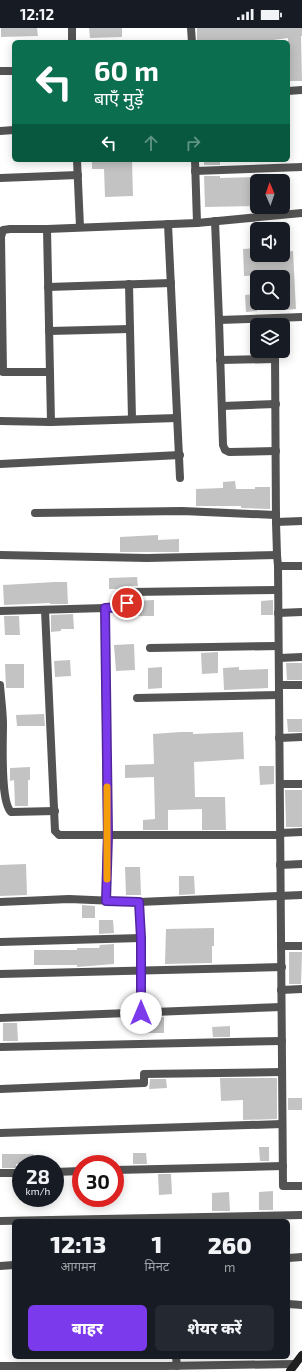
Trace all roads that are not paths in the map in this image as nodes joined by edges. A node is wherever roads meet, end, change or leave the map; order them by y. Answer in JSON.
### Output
{"nodes":[{"id":1,"x":72,"y":28,"type":"edge"},
{"id":2,"x":191,"y":28,"type":"edge"},
{"id":3,"x":72,"y":40,"type":"edge"},
{"id":4,"x":192,"y":40,"type":"edge"},
{"id":5,"x":0,"y":71,"type":"edge"},
{"id":6,"x":12,"y":71,"type":"edge"},
{"id":7,"x":302,"y":90,"type":"edge"},
{"id":8,"x":290,"y":91,"type":"edge"},
{"id":9,"x":12,"y":130,"type":"edge"},
{"id":10,"x":0,"y":131,"type":"edge"},
{"id":11,"x":77,"y":162,"type":"edge"},
{"id":12,"x":195,"y":162,"type":"edge"},
{"id":13,"x":258,"y":164,"type":"edge"},
{"id":14,"x":302,"y":167,"type":"edge"},
{"id":15,"x":196,"y":171,"type":"junction"},
{"id":16,"x":78,"y":175,"type":"junction"},
{"id":17,"x":0,"y":178,"type":"edge"},
{"id":18,"x":302,"y":213,"type":"edge"},
{"id":19,"x":215,"y":221,"type":"junction"},
{"id":20,"x":197,"y":223,"type":"junction"},
{"id":21,"x":168,"y":224,"type":"junction"},
{"id":22,"x":80,"y":227,"type":"junction"},
{"id":23,"x":47,"y":229,"type":"junction"},
{"id":24,"x":171,"y":283,"type":"junction"},
{"id":25,"x":129,"y":284,"type":"junction"},
{"id":26,"x":48,"y":287,"type":"junction"},
{"id":27,"x":302,"y":317,"type":"edge"},
{"id":28,"x":290,"y":319,"type":"edge"},
{"id":29,"x":218,"y":320,"type":"junction"},
{"id":30,"x":250,"y":321,"type":"edge"},
{"id":31,"x":130,"y":329,"type":"junction"},
{"id":32,"x":49,"y":331,"type":"junction"},
{"id":33,"x":250,"y":357,"type":"edge"},
{"id":34,"x":275,"y":358,"type":"edge"},
{"id":35,"x":220,"y":360,"type":"junction"},
{"id":36,"x":50,"y":372,"type":"junction"},
{"id":37,"x":276,"y":404,"type":"junction"},
{"id":38,"x":222,"y":406,"type":"junction"},
{"id":39,"x":177,"y":418,"type":"junction"},
{"id":40,"x":132,"y":419,"type":"junction"},
{"id":41,"x":0,"y":421,"type":"edge"},
{"id":42,"x":51,"y":422,"type":"junction"},
{"id":43,"x":276,"y":451,"type":"junction"},
{"id":44,"x":180,"y":455,"type":"junction"},
{"id":45,"x":0,"y":464,"type":"edge"},
{"id":46,"x":180,"y":478,"type":"dead end"},
{"id":47,"x":35,"y":513,"type":"dead end"},
{"id":48,"x":276,"y":518,"type":"junction"},
{"id":49,"x":302,"y":521,"type":"edge"},
{"id":50,"x":0,"y":555,"type":"edge"},
{"id":51,"x":277,"y":555,"type":"junction"},
{"id":52,"x":278,"y":566,"type":"junction"},
{"id":53,"x":302,"y":566,"type":"edge"},
{"id":54,"x":278,"y":590,"type":"junction"},
{"id":55,"x":105,"y":608,"type":"junction"},
{"id":56,"x":45,"y":610,"type":"junction"},
{"id":57,"x":0,"y":611,"type":"edge"},
{"id":58,"x":302,"y":612,"type":"edge"},
{"id":59,"x":278,"y":613,"type":"junction"},
{"id":60,"x":278,"y":646,"type":"junction"},
{"id":61,"x":150,"y":648,"type":"dead end"},
{"id":62,"x":279,"y":658,"type":"junction"},
{"id":63,"x":302,"y":658,"type":"edge"},
{"id":64,"x":0,"y":685,"type":"edge"},
{"id":65,"x":279,"y":685,"type":"junction"},
{"id":66,"x":302,"y":685,"type":"edge"},
{"id":67,"x":279,"y":695,"type":"junction"},
{"id":68,"x":138,"y":698,"type":"dead end"},
{"id":69,"x":1,"y":725,"type":"edge"},
{"id":70,"x":302,"y":737,"type":"edge"},
{"id":71,"x":279,"y":738,"type":"junction"},
{"id":72,"x":1,"y":782,"type":"edge"},
{"id":73,"x":280,"y":784,"type":"junction"},
{"id":74,"x":302,"y":784,"type":"edge"},
{"id":75,"x":55,"y":811,"type":"junction"},
{"id":76,"x":302,"y":832,"type":"edge"},
{"id":77,"x":280,"y":834,"type":"junction"},
{"id":78,"x":108,"y":835,"type":"junction"},
{"id":79,"x":302,"y":864,"type":"edge"},
{"id":80,"x":280,"y":865,"type":"junction"},
{"id":81,"x":302,"y":894,"type":"edge"},
{"id":82,"x":281,"y":895,"type":"junction"},
{"id":83,"x":106,"y":901,"type":"junction"},
{"id":84,"x":0,"y":902,"type":"edge"},
{"id":85,"x":139,"y":902,"type":"junction"},
{"id":86,"x":141,"y":938,"type":"junction"},
{"id":87,"x":0,"y":942,"type":"edge"},
{"id":88,"x":281,"y":946,"type":"junction"},
{"id":89,"x":302,"y":946,"type":"edge"},
{"id":90,"x":282,"y":967,"type":"junction"},
{"id":91,"x":141,"y":971,"type":"junction"},
{"id":92,"x":0,"y":974,"type":"edge"},
{"id":93,"x":302,"y":989,"type":"edge"},
{"id":94,"x":281,"y":990,"type":"junction"},
{"id":95,"x":281,"y":1007,"type":"junction"},
{"id":96,"x":141,"y":1013,"type":"junction"},
{"id":97,"x":0,"y":1018,"type":"edge"},
{"id":98,"x":282,"y":1041,"type":"junction"},
{"id":99,"x":0,"y":1047,"type":"edge"},
{"id":100,"x":282,"y":1072,"type":"junction"},
{"id":101,"x":0,"y":1089,"type":"edge"},
{"id":102,"x":282,"y":1124,"type":"junction"},
{"id":103,"x":0,"y":1133,"type":"edge"},
{"id":104,"x":283,"y":1166,"type":"junction"},
{"id":105,"x":124,"y":1170,"type":"edge"},
{"id":106,"x":12,"y":1173,"type":"edge"},
{"id":107,"x":0,"y":1174,"type":"edge"},
{"id":108,"x":302,"y":1186,"type":"edge"},
{"id":109,"x":302,"y":1215,"type":"edge"},
{"id":110,"x":101,"y":1219,"type":"edge"},
{"id":111,"x":0,"y":1221,"type":"edge"},
{"id":112,"x":12,"y":1221,"type":"edge"},
{"id":113,"x":302,"y":1257,"type":"edge"},
{"id":114,"x":290,"y":1258,"type":"edge"},
{"id":115,"x":0,"y":1266,"type":"edge"},
{"id":116,"x":12,"y":1266,"type":"edge"},
{"id":117,"x":290,"y":1304,"type":"edge"},
{"id":118,"x":302,"y":1305,"type":"edge"},
{"id":119,"x":302,"y":1355,"type":"edge"},
{"id":120,"x":176,"y":1359,"type":"edge"},
{"id":121,"x":295,"y":1364,"type":"junction"},
{"id":122,"x":0,"y":1366,"type":"edge"},
{"id":123,"x":177,"y":1366,"type":"junction"},
{"id":124,"x":19,"y":1369,"type":"edge"},
{"id":125,"x":166,"y":1369,"type":"edge"},
{"id":126,"x":290,"y":1371,"type":"edge"}],
"edges":[{"from":1,"to":3,"type":"street"},
{"from":2,"to":4,"type":"street"},
{"from":5,"to":6,"type":"street"},
{"from":7,"to":8,"type":"street"},
{"from":9,"to":10,"type":"street"},
{"from":11,"to":16,"type":"street"},
{"from":12,"to":15,"type":"street"},
{"from":13,"to":14,"type":"street"},
{"from":13,"to":15,"type":"street"},
{"from":15,"to":20,"type":"street"},
{"from":16,"to":17,"type":"street"},
{"from":16,"to":22,"type":"street"},
{"from":18,"to":19,"type":"street"},
{"from":19,"to":20,"type":"street"},
{"from":19,"to":29,"type":"street"},
{"from":20,"to":21,"type":"street"},
{"from":21,"to":22,"type":"street"},
{"from":21,"to":24,"type":"street"},
{"from":22,"to":23,"type":"street"},
{"from":23,"to":26,"type":"street"},
{"from":23,"to":36,"type":"street"},
{"from":24,"to":25,"type":"street"},
{"from":24,"to":39,"type":"street"},
{"from":25,"to":26,"type":"street"},
{"from":25,"to":31,"type":"street"},
{"from":26,"to":32,"type":"street"},
{"from":27,"to":28,"type":"street"},
{"from":29,"to":30,"type":"street"},
{"from":29,"to":35,"type":"street"},
{"from":31,"to":32,"type":"street"},
{"from":31,"to":40,"type":"street"},
{"from":32,"to":36,"type":"street"},
{"from":33,"to":35,"type":"street"},
{"from":34,"to":37,"type":"street"},
{"from":35,"to":38,"type":"street"},
{"from":36,"to":42,"type":"street"},
{"from":37,"to":38,"type":"street"},
{"from":37,"to":43,"type":"street"},
{"from":38,"to":43,"type":"street"},
{"from":39,"to":40,"type":"street"},
{"from":39,"to":44,"type":"street"},
{"from":40,"to":42,"type":"street"},
{"from":41,"to":42,"type":"street"},
{"from":43,"to":48,"type":"street"},
{"from":44,"to":45,"type":"street"},
{"from":44,"to":46,"type":"street"},
{"from":47,"to":48,"type":"street"},
{"from":48,"to":49,"type":"street"},
{"from":48,"to":51,"type":"street"},
{"from":50,"to":51,"type":"street"},
{"from":51,"to":52,"type":"street"},
{"from":52,"to":53,"type":"street"},
{"from":52,"to":54,"type":"street"},
{"from":54,"to":55,"type":"street"},
{"from":54,"to":59,"type":"street"},
{"from":55,"to":56,"type":"street"},
{"from":55,"to":78,"type":"street"},
{"from":56,"to":57,"type":"street"},
{"from":56,"to":75,"type":"street"},
{"from":58,"to":59,"type":"street"},
{"from":59,"to":60,"type":"street"},
{"from":60,"to":61,"type":"street"},
{"from":60,"to":62,"type":"street"},
{"from":62,"to":63,"type":"street"},
{"from":62,"to":65,"type":"street"},
{"from":64,"to":69,"type":"street"},
{"from":65,"to":66,"type":"street"},
{"from":65,"to":67,"type":"street"},
{"from":67,"to":68,"type":"street"},
{"from":67,"to":71,"type":"street"},
{"from":69,"to":72,"type":"street"},
{"from":70,"to":71,"type":"street"},
{"from":71,"to":73,"type":"street"},
{"from":72,"to":75,"type":"street"},
{"from":73,"to":74,"type":"street"},
{"from":73,"to":77,"type":"street"},
{"from":75,"to":78,"type":"street"},
{"from":76,"to":77,"type":"street"},
{"from":77,"to":78,"type":"street"},
{"from":77,"to":80,"type":"street"},
{"from":78,"to":83,"type":"street"},
{"from":79,"to":80,"type":"street"},
{"from":80,"to":82,"type":"street"},
{"from":81,"to":82,"type":"street"},
{"from":82,"to":85,"type":"street"},
{"from":82,"to":88,"type":"street"},
{"from":83,"to":84,"type":"street"},
{"from":83,"to":85,"type":"street"},
{"from":85,"to":86,"type":"street"},
{"from":86,"to":87,"type":"street"},
{"from":86,"to":91,"type":"street"},
{"from":88,"to":89,"type":"street"},
{"from":88,"to":90,"type":"street"},
{"from":90,"to":91,"type":"street"},
{"from":90,"to":94,"type":"street"},
{"from":91,"to":92,"type":"street"},
{"from":91,"to":96,"type":"street"},
{"from":93,"to":94,"type":"street"},
{"from":94,"to":95,"type":"street"},
{"from":95,"to":96,"type":"street"},
{"from":95,"to":98,"type":"street"},
{"from":96,"to":97,"type":"street"},
{"from":98,"to":99,"type":"street"},
{"from":98,"to":100,"type":"street"},
{"from":100,"to":101,"type":"street"},
{"from":100,"to":102,"type":"street"},
{"from":102,"to":103,"type":"street"},
{"from":102,"to":104,"type":"street"},
{"from":104,"to":105,"type":"street"},
{"from":104,"to":108,"type":"street"},
{"from":106,"to":107,"type":"street"},
{"from":109,"to":110,"type":"street"},
{"from":111,"to":112,"type":"street"},
{"from":113,"to":114,"type":"street"},
{"from":115,"to":116,"type":"street"},
{"from":117,"to":118,"type":"street"},
{"from":119,"to":121,"type":"street"},
{"from":120,"to":123,"type":"street"},
{"from":121,"to":123,"type":"street"},
{"from":121,"to":126,"type":"street"},
{"from":122,"to":124,"type":"street"},
{"from":123,"to":125,"type":"street"},
{"from":124,"to":125,"type":"street"}]}
